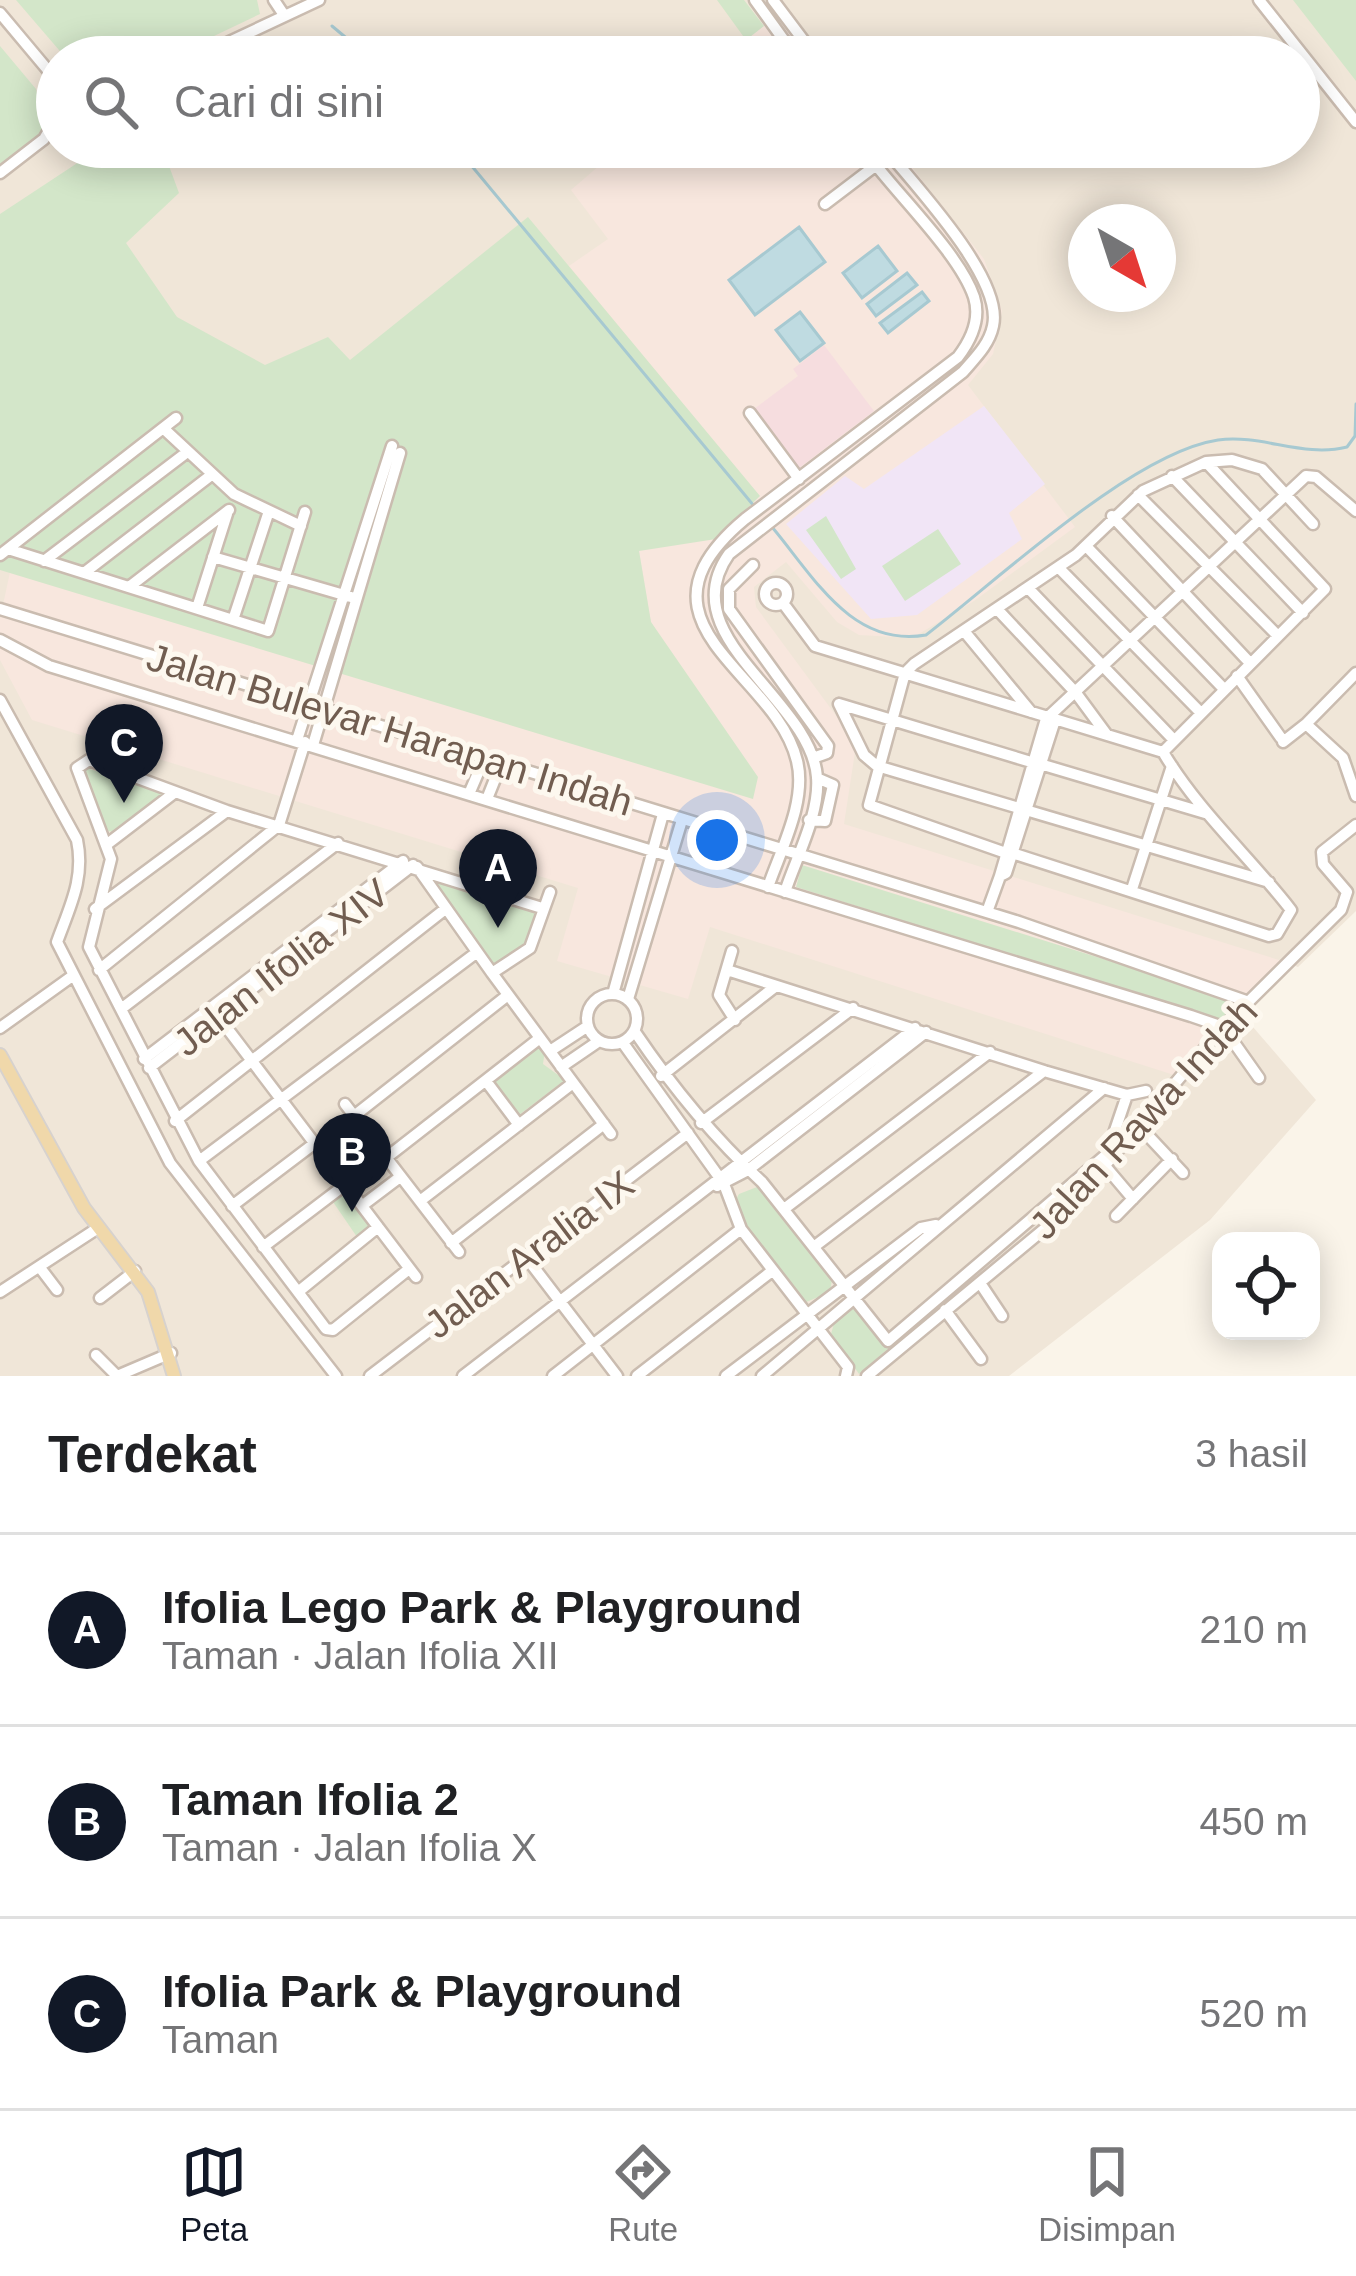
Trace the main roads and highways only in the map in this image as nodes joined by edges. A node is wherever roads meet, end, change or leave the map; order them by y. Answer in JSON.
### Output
{"nodes":[{"id":1,"x":0,"y":1055,"type":"edge"},
{"id":2,"x":174,"y":1376,"type":"edge"}],
"edges":[{"from":1,"to":2,"type":"main road"}]}
